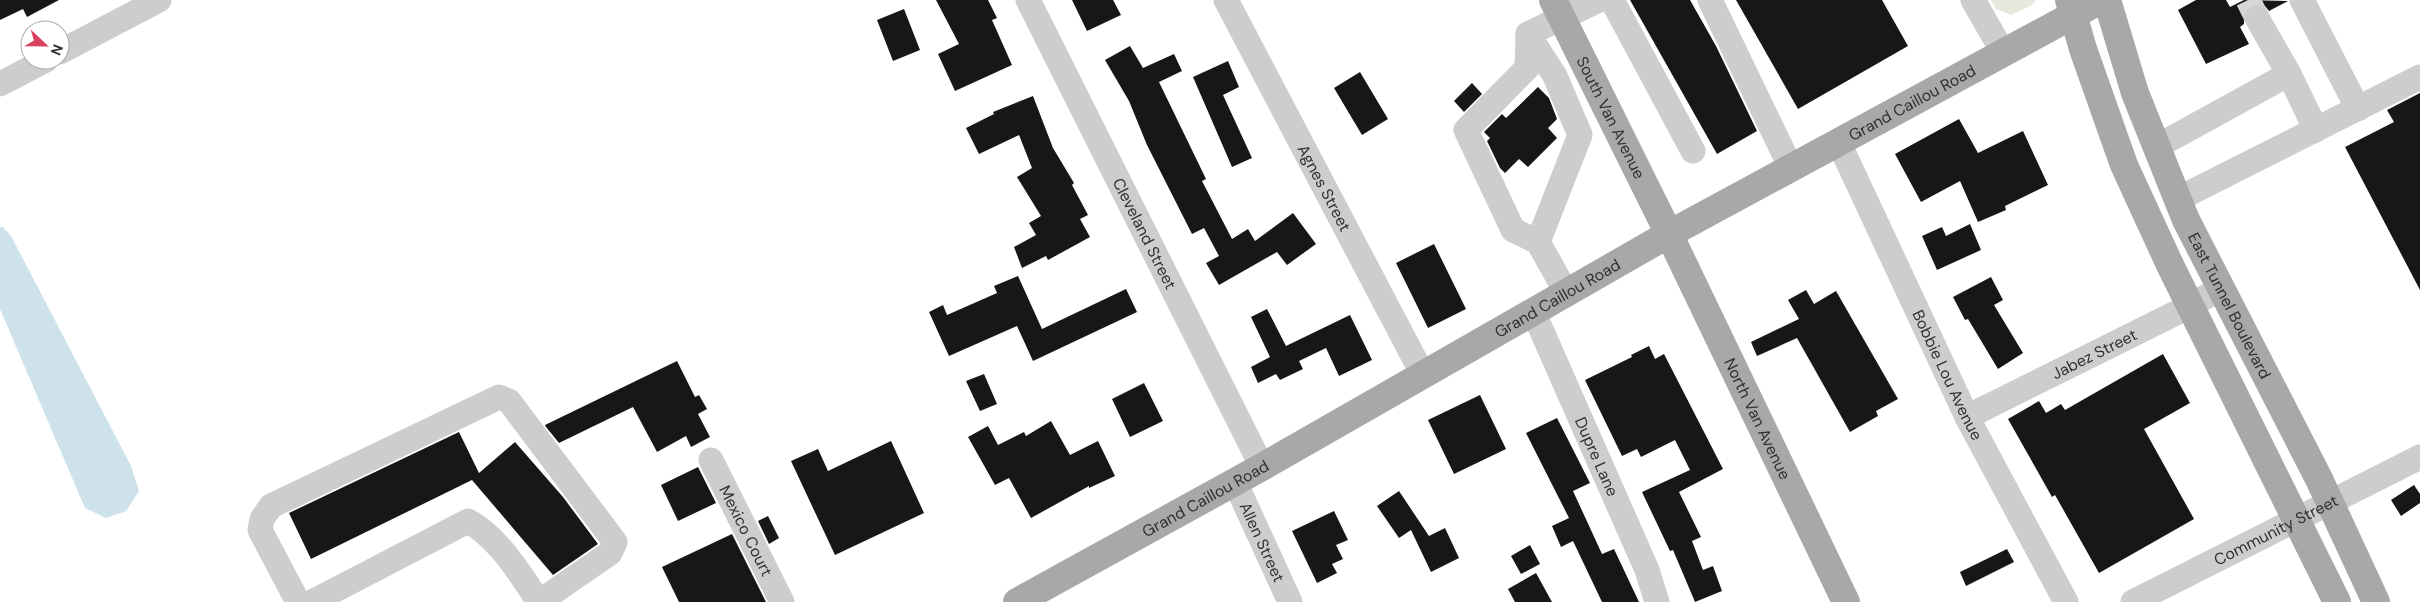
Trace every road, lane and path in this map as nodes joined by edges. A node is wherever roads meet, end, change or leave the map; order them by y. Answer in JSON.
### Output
{"nodes":[{"id":1,"x":159,"y":0,"type":"edge"},
{"id":2,"x":1028,"y":0,"type":"edge"},
{"id":3,"x":1226,"y":0,"type":"edge"},
{"id":4,"x":1599,"y":0,"type":"edge"},
{"id":5,"x":1612,"y":0,"type":"edge"},
{"id":6,"x":1710,"y":0,"type":"edge"},
{"id":7,"x":1973,"y":0,"type":"edge"},
{"id":8,"x":2102,"y":0,"type":"edge"},
{"id":9,"x":2107,"y":0,"type":"edge"},
{"id":10,"x":2302,"y":0,"type":"edge"},
{"id":11,"x":1557,"y":8,"type":"edge"},
{"id":12,"x":2071,"y":8,"type":"edge"},
{"id":13,"x":2257,"y":18,"type":"tunnel mouth"},
{"id":14,"x":1528,"y":34,"type":"junction"},
{"id":15,"x":70,"y":47,"type":"edge"},
{"id":16,"x":2004,"y":54,"type":"junction"},
{"id":17,"x":27,"y":70,"type":"edge"},
{"id":18,"x":2289,"y":74,"type":"junction"},
{"id":19,"x":2420,"y":77,"type":"edge"},
{"id":20,"x":0,"y":84,"type":"edge"},
{"id":21,"x":2358,"y":109,"type":"junction"},
{"id":22,"x":2316,"y":130,"type":"junction"},
{"id":23,"x":1839,"y":143,"type":"junction"},
{"id":24,"x":2156,"y":147,"type":"junction"},
{"id":25,"x":1693,"y":150,"type":"dead end"},
{"id":26,"x":1791,"y":168,"type":"junction"},
{"id":27,"x":2178,"y":199,"type":"junction"},
{"id":28,"x":1669,"y":234,"type":"junction"},
{"id":29,"x":1538,"y":242,"type":"junction"},
{"id":30,"x":2221,"y":288,"type":"junction"},
{"id":31,"x":1566,"y":292,"type":"junction"},
{"id":32,"x":2190,"y":306,"type":"junction"},
{"id":33,"x":1533,"y":311,"type":"junction"},
{"id":34,"x":1423,"y":375,"type":"junction"},
{"id":35,"x":1967,"y":417,"type":"junction"},
{"id":36,"x":2420,"y":457,"type":"edge"},
{"id":37,"x":711,"y":460,"type":"dead end"},
{"id":38,"x":1262,"y":466,"type":"junction"},
{"id":39,"x":1235,"y":482,"type":"junction"},
{"id":40,"x":2330,"y":503,"type":"junction"},
{"id":41,"x":2296,"y":520,"type":"junction"},
{"id":42,"x":298,"y":602,"type":"edge"},
{"id":43,"x":312,"y":602,"type":"edge"},
{"id":44,"x":539,"y":602,"type":"edge"},
{"id":45,"x":782,"y":602,"type":"edge"},
{"id":46,"x":1017,"y":602,"type":"edge"},
{"id":47,"x":1290,"y":602,"type":"edge"},
{"id":48,"x":1657,"y":602,"type":"edge"},
{"id":49,"x":1846,"y":602,"type":"edge"},
{"id":50,"x":2066,"y":602,"type":"edge"},
{"id":51,"x":2133,"y":602,"type":"edge"},
{"id":52,"x":2337,"y":602,"type":"edge"},
{"id":53,"x":2376,"y":602,"type":"edge"}],
"edges":[{"from":1,"to":15,"type":"street"},
{"from":2,"to":38,"type":"street","name":"Cleveland Street"},
{"from":3,"to":34,"type":"street","name":"Agnes Street"},
{"from":4,"to":11,"type":"street"},
{"from":5,"to":25,"type":"street"},
{"from":6,"to":26,"type":"street"},
{"from":7,"to":16,"type":"street"},
{"from":8,"to":12,"type":"main road","name":"Grand Caillou Road"},
{"from":9,"to":24,"type":"main road","name":"East Tunnel Boulevard"},
{"from":10,"to":21,"type":"street"},
{"from":11,"to":14,"type":"street"},
{"from":11,"to":28,"type":"main road","name":"South Van Avenue"},
{"from":12,"to":16,"type":"main road","name":"Grand Caillou Road"},
{"from":12,"to":32,"type":"main road"},
{"from":13,"to":18,"type":"street"},
{"from":14,"to":29,"type":"street"},
{"from":14,"to":29,"type":"street"},
{"from":16,"to":23,"type":"main road","name":"Grand Caillou Road"},
{"from":17,"to":20,"type":"street"},
{"from":18,"to":22,"type":"street"},
{"from":18,"to":24,"type":"street"},
{"from":19,"to":21,"type":"street"},
{"from":21,"to":22,"type":"street"},
{"from":22,"to":27,"type":"street"},
{"from":23,"to":26,"type":"main road","name":"Grand Caillou Road"},
{"from":23,"to":35,"type":"street","name":"Bobbie Lou Avenue"},
{"from":24,"to":27,"type":"main road","name":"East Tunnel Boulevard"},
{"from":26,"to":28,"type":"main road","name":"Grand Caillou Road"},
{"from":27,"to":30,"type":"main road","name":"East Tunnel Boulevard"},
{"from":28,"to":31,"type":"main road","name":"Grand Caillou Road"},
{"from":28,"to":49,"type":"main road","name":"North Van Avenue"},
{"from":29,"to":31,"type":"street"},
{"from":30,"to":32,"type":"street","name":"Jabez Street"},
{"from":30,"to":40,"type":"main road","name":"East Tunnel Boulevard"},
{"from":31,"to":33,"type":"main road","name":"Grand Caillou Road"},
{"from":32,"to":35,"type":"street","name":"Jabez Street"},
{"from":32,"to":41,"type":"main road"},
{"from":33,"to":34,"type":"main road","name":"Grand Caillou Road"},
{"from":33,"to":48,"type":"street","name":"Dupre Lane"},
{"from":34,"to":38,"type":"main road","name":"Grand Caillou Road"},
{"from":35,"to":50,"type":"street","name":"Bobbie Lou Avenue"},
{"from":36,"to":40,"type":"street","name":"Community Street"},
{"from":37,"to":45,"type":"street","name":"Mexico Court"},
{"from":38,"to":39,"type":"main road","name":"Grand Caillou Road"},
{"from":39,"to":46,"type":"main road","name":"Grand Caillou Road"},
{"from":39,"to":47,"type":"street","name":"Allen Street"},
{"from":40,"to":41,"type":"street","name":"Community Street"},
{"from":40,"to":53,"type":"main road","name":"East Tunnel Boulevard"},
{"from":41,"to":51,"type":"street","name":"Community Street"},
{"from":41,"to":52,"type":"main road"},
{"from":42,"to":44,"type":"street"},
{"from":43,"to":44,"type":"street"}]}
